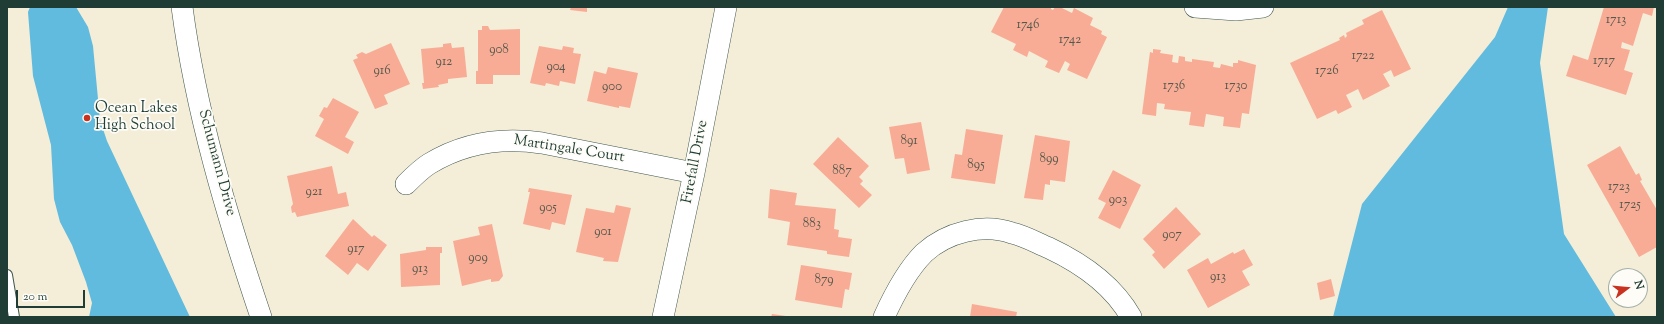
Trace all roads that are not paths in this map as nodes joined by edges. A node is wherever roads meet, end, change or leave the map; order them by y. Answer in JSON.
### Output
{"nodes":[{"id":1,"x":182,"y":7,"type":"edge"},
{"id":2,"x":726,"y":7,"type":"edge"},
{"id":3,"x":1195,"y":7,"type":"edge"},
{"id":4,"x":1263,"y":7,"type":"edge"},
{"id":5,"x":694,"y":173,"type":"junction"},
{"id":6,"x":406,"y":184,"type":"dead end"},
{"id":7,"x":7,"y":275,"type":"edge"},
{"id":8,"x":14,"y":317,"type":"edge"},
{"id":9,"x":261,"y":317,"type":"edge"},
{"id":10,"x":663,"y":317,"type":"edge"},
{"id":11,"x":884,"y":317,"type":"edge"},
{"id":12,"x":1131,"y":317,"type":"edge"}],
"edges":[{"from":1,"to":9,"type":"street","name":"Schumann Drive"},
{"from":2,"to":5,"type":"street","name":"Firefall Drive"},
{"from":3,"to":4,"type":"street"},
{"from":5,"to":6,"type":"street","name":"Martingale Court"},
{"from":5,"to":10,"type":"street","name":"Firefall Drive"},
{"from":7,"to":8,"type":"lane"},
{"from":11,"to":12,"type":"street"}]}
